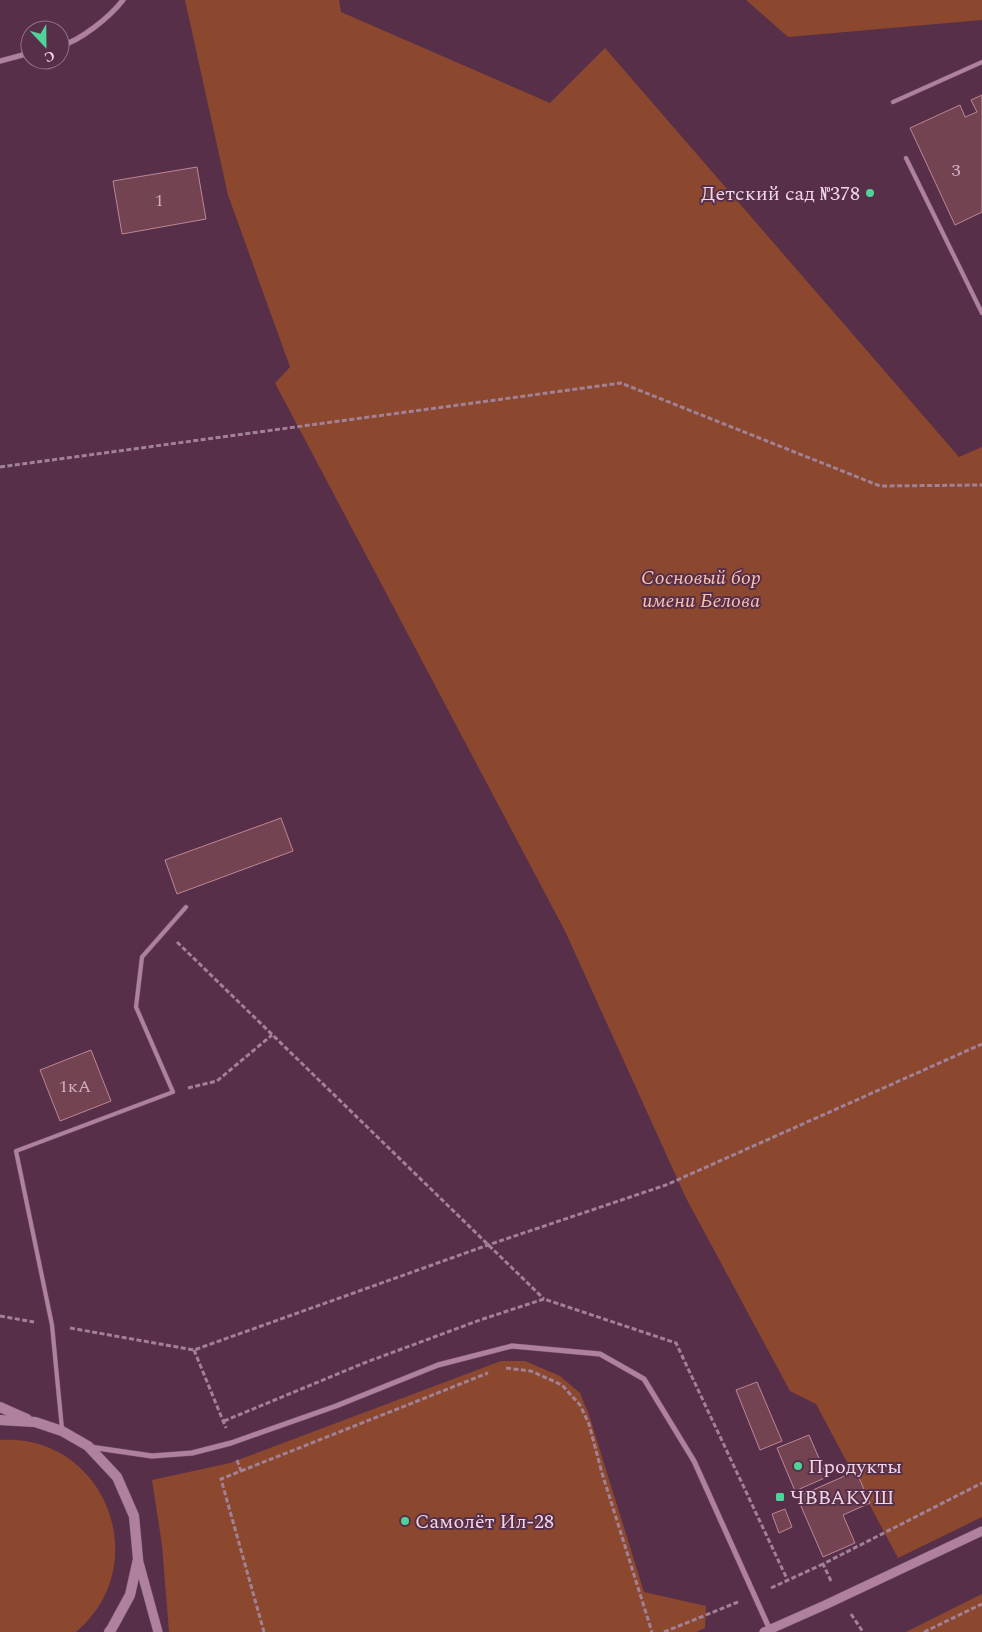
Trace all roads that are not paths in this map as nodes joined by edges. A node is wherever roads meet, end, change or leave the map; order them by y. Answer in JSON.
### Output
{"nodes":[{"id":1,"x":123,"y":0,"type":"edge"},
{"id":2,"x":70,"y":43,"type":"edge"},
{"id":3,"x":20,"y":56,"type":"edge"},
{"id":4,"x":0,"y":61,"type":"edge"},
{"id":5,"x":982,"y":62,"type":"edge"},
{"id":6,"x":893,"y":102,"type":"dead end"},
{"id":7,"x":906,"y":158,"type":"dead end"},
{"id":8,"x":982,"y":313,"type":"edge"},
{"id":9,"x":186,"y":907,"type":"dead end"},
{"id":10,"x":0,"y":1407,"type":"edge"},
{"id":11,"x":0,"y":1420,"type":"edge"},
{"id":12,"x":35,"y":1422,"type":"junction"},
{"id":13,"x":62,"y":1431,"type":"junction"},
{"id":14,"x":88,"y":1446,"type":"junction"},
{"id":15,"x":982,"y":1531,"type":"edge"},
{"id":16,"x":138,"y":1559,"type":"junction"},
{"id":17,"x":767,"y":1631,"type":"edge"},
{"id":18,"x":109,"y":1632,"type":"edge"},
{"id":19,"x":158,"y":1632,"type":"edge"}],
"edges":[{"from":1,"to":2,"type":"street"},
{"from":3,"to":4,"type":"street"},
{"from":5,"to":6,"type":"lane"},
{"from":7,"to":8,"type":"lane"},
{"from":9,"to":13,"type":"lane"},
{"from":10,"to":12,"type":"main road"},
{"from":11,"to":12,"type":"main road"},
{"from":12,"to":13,"type":"main road"},
{"from":13,"to":14,"type":"main road"},
{"from":14,"to":16,"type":"main road"},
{"from":14,"to":17,"type":"street"},
{"from":15,"to":17,"type":"street"},
{"from":16,"to":18,"type":"main road"},
{"from":16,"to":19,"type":"street"}]}
